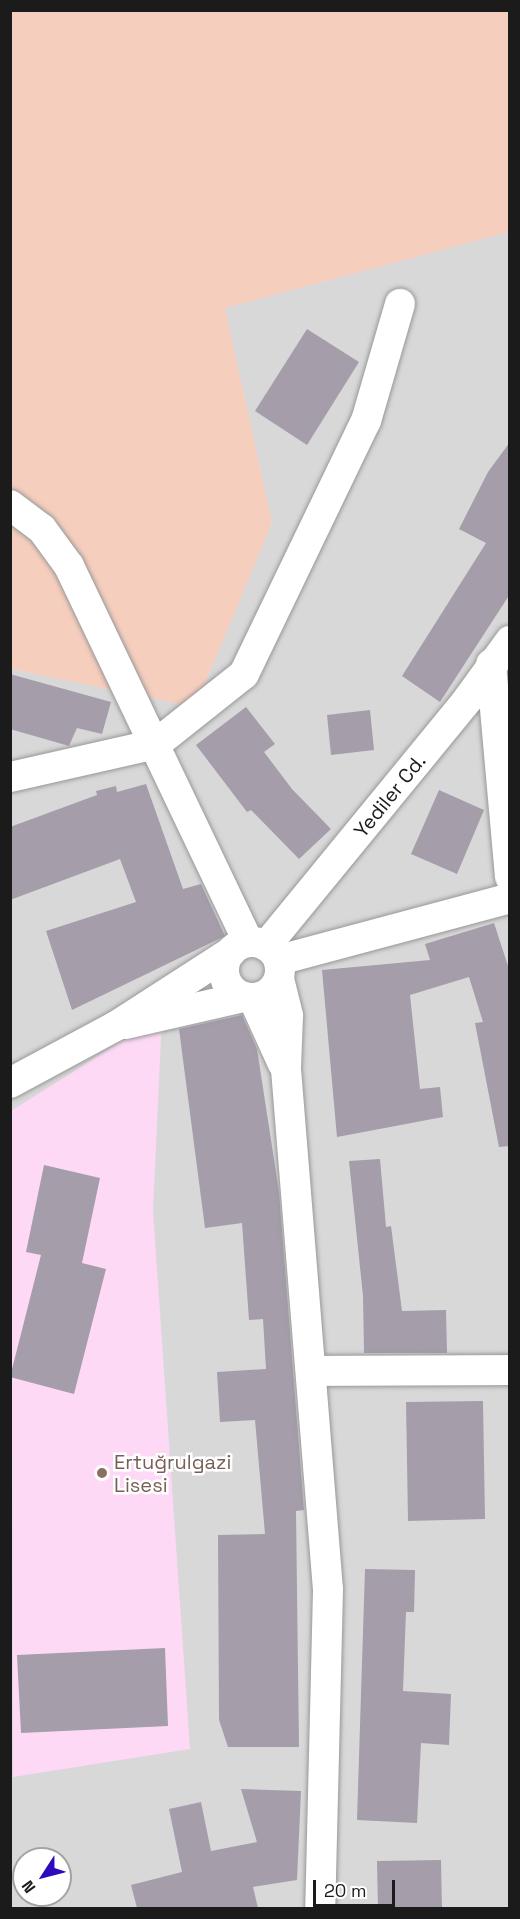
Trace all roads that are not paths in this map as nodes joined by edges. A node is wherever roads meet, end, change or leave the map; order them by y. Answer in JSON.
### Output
{"nodes":[{"id":1,"x":400,"y":304,"type":"dead end"},
{"id":2,"x":10,"y":505,"type":"edge"},
{"id":3,"x":510,"y":641,"type":"edge"},
{"id":4,"x":491,"y":664,"type":"junction"},
{"id":5,"x":156,"y":744,"type":"junction"},
{"id":6,"x":10,"y":777,"type":"edge"},
{"id":7,"x":510,"y":877,"type":"edge"},
{"id":8,"x":510,"y":898,"type":"edge"},
{"id":9,"x":260,"y":956,"type":"junction"},
{"id":10,"x":249,"y":998,"type":"junction"},
{"id":11,"x":116,"y":1026,"type":"junction"},
{"id":12,"x":286,"y":1069,"type":"junction"},
{"id":13,"x":10,"y":1083,"type":"edge"},
{"id":14,"x":510,"y":1370,"type":"edge"},
{"id":15,"x":311,"y":1371,"type":"junction"},
{"id":16,"x":321,"y":1908,"type":"edge"}],
"edges":[{"from":1,"to":5,"type":"street"},
{"from":2,"to":5,"type":"street"},
{"from":3,"to":4,"type":"street","name":"Yediler Cd."},
{"from":4,"to":7,"type":"street"},
{"from":4,"to":9,"type":"street","name":"Yediler Cd."},
{"from":5,"to":6,"type":"street"},
{"from":5,"to":9,"type":"street"},
{"from":8,"to":9,"type":"street"},
{"from":9,"to":10,"type":"street"},
{"from":9,"to":10,"type":"street"},
{"from":9,"to":11,"type":"street"},
{"from":9,"to":12,"type":"street"},
{"from":10,"to":11,"type":"street"},
{"from":10,"to":12,"type":"street"},
{"from":11,"to":13,"type":"street"},
{"from":12,"to":15,"type":"street"},
{"from":14,"to":15,"type":"street"},
{"from":15,"to":16,"type":"street"}]}
